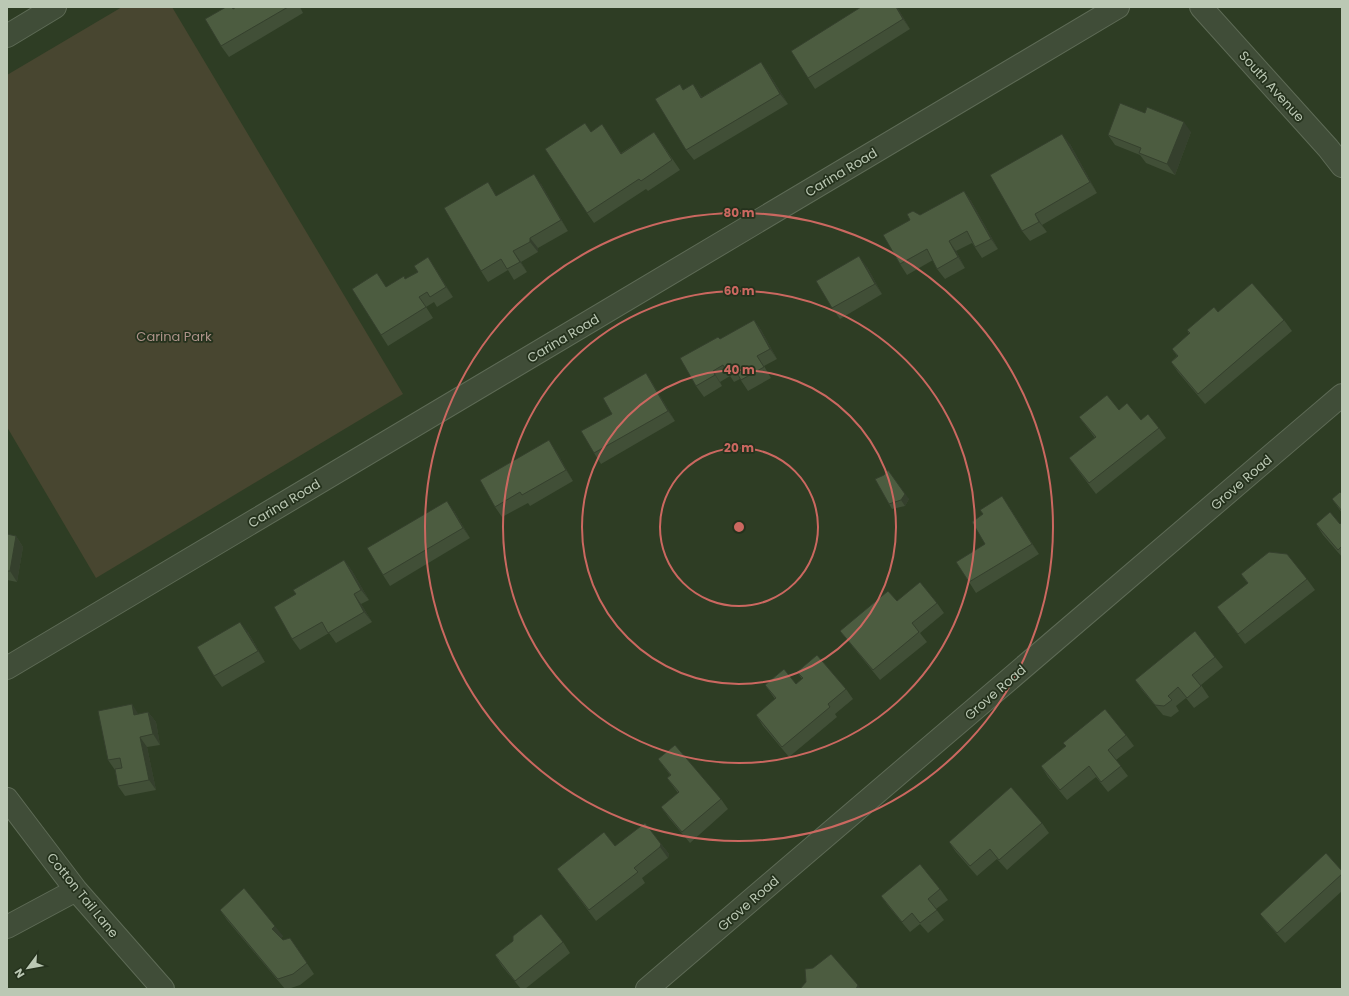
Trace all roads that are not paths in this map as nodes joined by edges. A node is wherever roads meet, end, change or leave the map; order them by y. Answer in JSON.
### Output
{"nodes":[{"id":1,"x":55,"y":7,"type":"edge"},
{"id":2,"x":1118,"y":7,"type":"edge"},
{"id":3,"x":1201,"y":7,"type":"edge"},
{"id":4,"x":7,"y":36,"type":"edge"},
{"id":5,"x":1335,"y":142,"type":"edge"},
{"id":6,"x":1342,"y":166,"type":"edge"},
{"id":7,"x":1342,"y":395,"type":"edge"},
{"id":8,"x":7,"y":668,"type":"edge"},
{"id":9,"x":7,"y":799,"type":"edge"},
{"id":10,"x":76,"y":890,"type":"junction"},
{"id":11,"x":7,"y":927,"type":"edge"},
{"id":12,"x":163,"y":989,"type":"edge"},
{"id":13,"x":648,"y":989,"type":"edge"}],
"edges":[{"from":1,"to":4,"type":"street"},
{"from":2,"to":8,"type":"street","name":"Carina Road"},
{"from":3,"to":5,"type":"street","name":"South Avenue"},
{"from":5,"to":6,"type":"street","name":"South Avenue"},
{"from":7,"to":13,"type":"street","name":"Grove Road"},
{"from":9,"to":10,"type":"street","name":"Cotton Tail Lane"},
{"from":10,"to":11,"type":"street"},
{"from":10,"to":12,"type":"street","name":"Cotton Tail Lane"}]}
